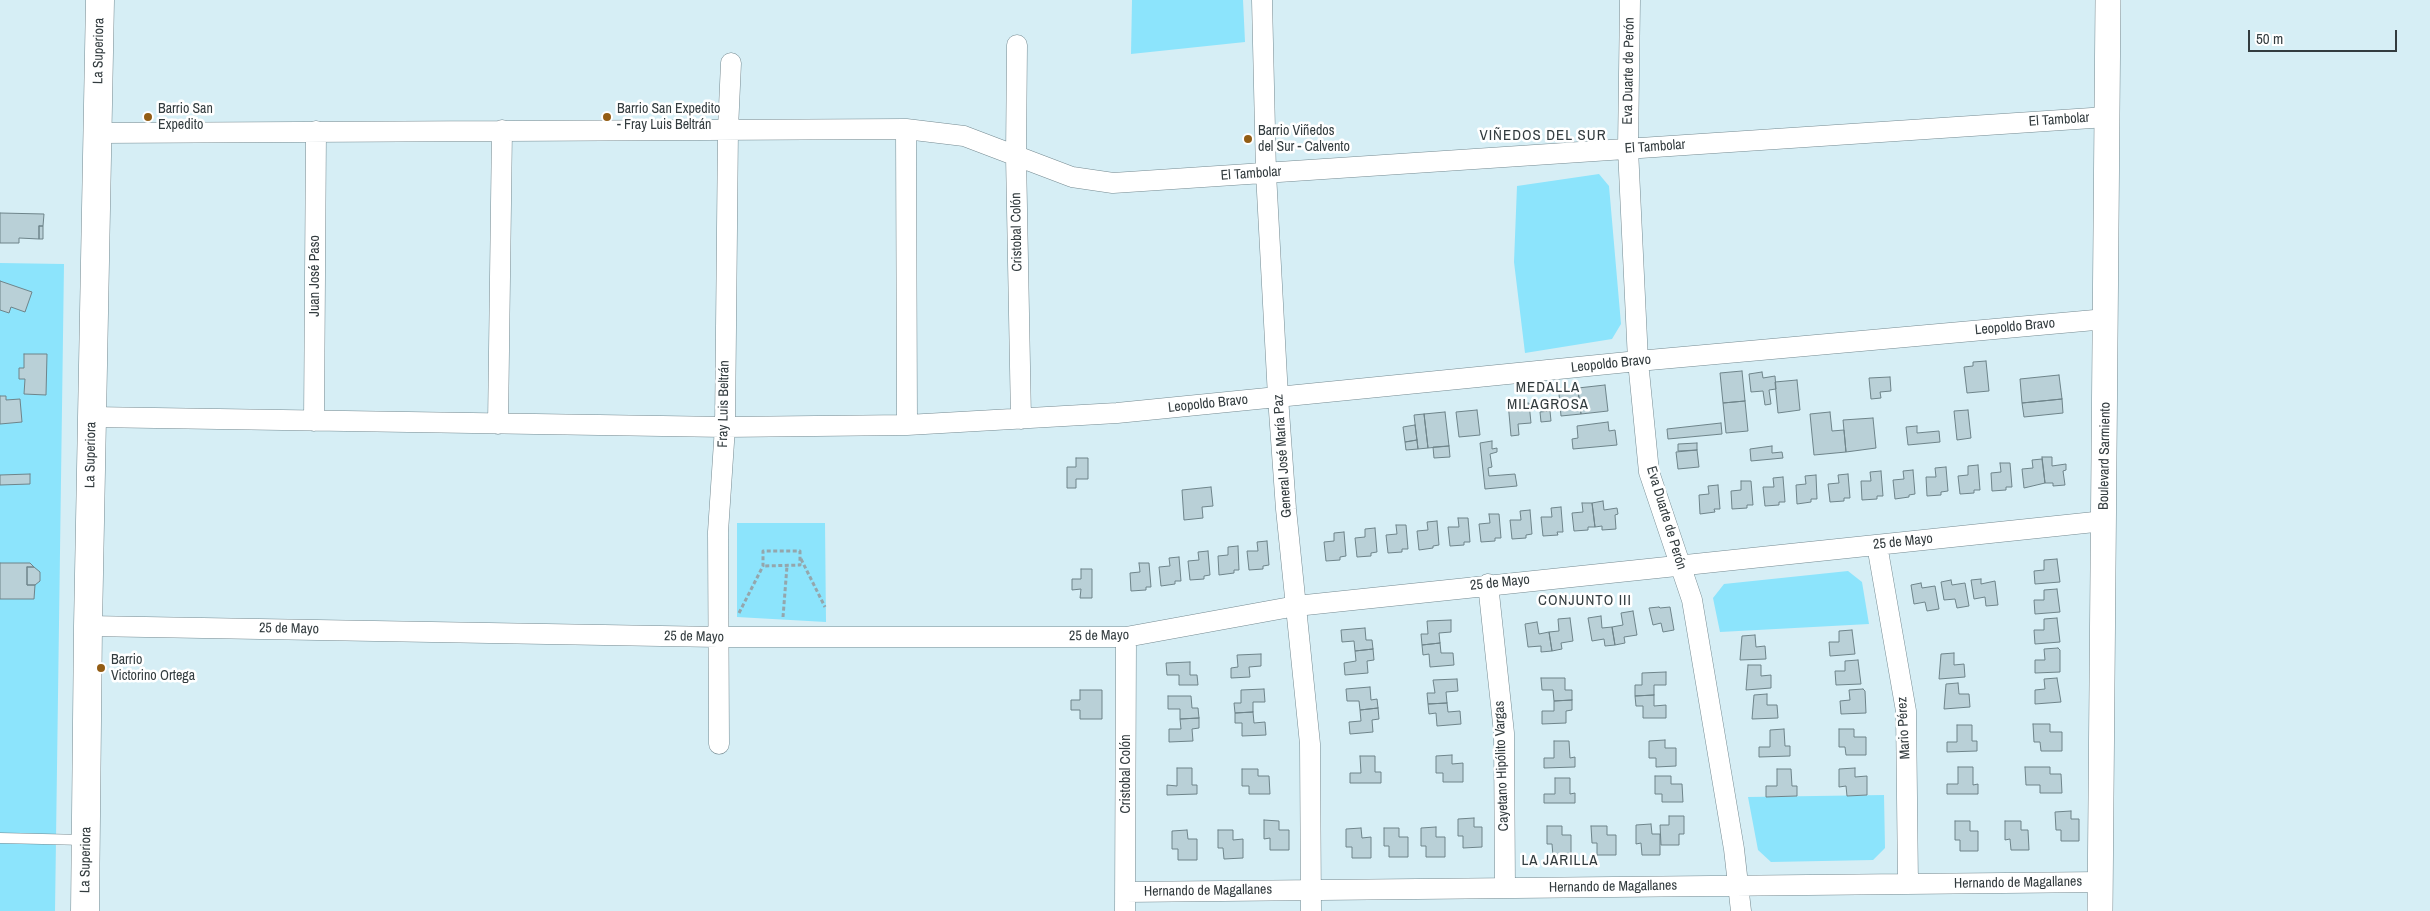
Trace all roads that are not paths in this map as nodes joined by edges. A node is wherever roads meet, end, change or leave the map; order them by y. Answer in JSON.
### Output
{"nodes":[{"id":1,"x":100,"y":0,"type":"edge"},
{"id":2,"x":1262,"y":0,"type":"edge"},
{"id":3,"x":1630,"y":0,"type":"edge"},
{"id":4,"x":2108,"y":0,"type":"edge"},
{"id":5,"x":1017,"y":45,"type":"dead end"},
{"id":6,"x":731,"y":63,"type":"dead end"},
{"id":7,"x":2107,"y":117,"type":"junction"},
{"id":8,"x":728,"y":129,"type":"junction"},
{"id":9,"x":906,"y":129,"type":"junction"},
{"id":10,"x":502,"y":130,"type":"junction"},
{"id":11,"x":316,"y":131,"type":"junction"},
{"id":12,"x":97,"y":133,"type":"junction"},
{"id":13,"x":1628,"y":149,"type":"junction"},
{"id":14,"x":1016,"y":156,"type":"junction"},
{"id":15,"x":1266,"y":173,"type":"junction"},
{"id":16,"x":2106,"y":319,"type":"junction"},
{"id":17,"x":1638,"y":361,"type":"junction"},
{"id":18,"x":1278,"y":397,"type":"junction"},
{"id":19,"x":92,"y":417,"type":"junction"},
{"id":20,"x":1021,"y":419,"type":"junction"},
{"id":21,"x":314,"y":421,"type":"junction"},
{"id":22,"x":498,"y":424,"type":"junction"},
{"id":23,"x":907,"y":425,"type":"junction"},
{"id":24,"x":725,"y":427,"type":"junction"},
{"id":25,"x":2104,"y":521,"type":"junction"},
{"id":26,"x":1876,"y":545,"type":"junction"},
{"id":27,"x":1680,"y":565,"type":"junction"},
{"id":28,"x":1488,"y":584,"type":"junction"},
{"id":29,"x":1296,"y":606,"type":"junction"},
{"id":30,"x":88,"y":626,"type":"junction"},
{"id":31,"x":1126,"y":637,"type":"junction"},
{"id":32,"x":718,"y":638,"type":"junction"},
{"id":33,"x":719,"y":744,"type":"dead end"},
{"id":34,"x":0,"y":838,"type":"edge"},
{"id":35,"x":86,"y":840,"type":"junction"},
{"id":36,"x":2101,"y":882,"type":"junction"},
{"id":37,"x":1908,"y":884,"type":"junction"},
{"id":38,"x":1738,"y":886,"type":"junction"},
{"id":39,"x":1505,"y":888,"type":"junction"},
{"id":40,"x":1311,"y":890,"type":"junction"},
{"id":41,"x":1125,"y":901,"type":"edge"},
{"id":42,"x":85,"y":911,"type":"edge"},
{"id":43,"x":1311,"y":911,"type":"edge"},
{"id":44,"x":1741,"y":911,"type":"edge"},
{"id":45,"x":2100,"y":911,"type":"edge"}],
"edges":[{"from":1,"to":12,"type":"main road","name":"La Superiora"},
{"from":2,"to":15,"type":"street","name":"General José María Paz"},
{"from":3,"to":13,"type":"street","name":"Eva Duarte de Perón"},
{"from":4,"to":7,"type":"street","name":"Boulevard Sarmiento"},
{"from":5,"to":14,"type":"street","name":"Cristobal Colón"},
{"from":6,"to":8,"type":"street","name":"Fray Luis Beltrán"},
{"from":7,"to":13,"type":"street","name":"El Tambolar"},
{"from":7,"to":16,"type":"street","name":"Boulevard Sarmiento"},
{"from":8,"to":9,"type":"street","name":"El Tambolar"},
{"from":8,"to":10,"type":"street","name":"El Tambolar"},
{"from":8,"to":24,"type":"street","name":"Fray Luis Beltrán"},
{"from":9,"to":14,"type":"street","name":"El Tambolar"},
{"from":9,"to":23,"type":"street"},
{"from":10,"to":11,"type":"street","name":"El Tambolar"},
{"from":10,"to":22,"type":"street"},
{"from":11,"to":12,"type":"street","name":"El Tambolar"},
{"from":11,"to":21,"type":"street","name":"Juan José Paso"},
{"from":12,"to":19,"type":"main road","name":"La Superiora"},
{"from":13,"to":15,"type":"street","name":"El Tambolar"},
{"from":13,"to":17,"type":"street","name":"Eva Duarte de Perón"},
{"from":14,"to":15,"type":"street","name":"El Tambolar"},
{"from":14,"to":20,"type":"street","name":"Cristobal Colón"},
{"from":15,"to":18,"type":"street","name":"General José María Paz"},
{"from":16,"to":17,"type":"street","name":"Leopoldo Bravo"},
{"from":16,"to":25,"type":"street","name":"Boulevard Sarmiento"},
{"from":17,"to":18,"type":"street","name":"Leopoldo Bravo"},
{"from":17,"to":27,"type":"street","name":"Eva Duarte de Perón"},
{"from":18,"to":20,"type":"street","name":"Leopoldo Bravo"},
{"from":18,"to":29,"type":"street","name":"General José María Paz"},
{"from":19,"to":21,"type":"street","name":"Leopoldo Bravo"},
{"from":19,"to":30,"type":"main road","name":"La Superiora"},
{"from":20,"to":23,"type":"street","name":"Leopoldo Bravo"},
{"from":21,"to":22,"type":"street","name":"Leopoldo Bravo"},
{"from":22,"to":24,"type":"street","name":"Leopoldo Bravo"},
{"from":23,"to":24,"type":"street","name":"Leopoldo Bravo"},
{"from":24,"to":32,"type":"street","name":"Fray Luis Beltrán"},
{"from":25,"to":26,"type":"street","name":"25 de Mayo"},
{"from":25,"to":36,"type":"street","name":"Boulevard Sarmiento"},
{"from":26,"to":27,"type":"street","name":"25 de Mayo"},
{"from":26,"to":37,"type":"street","name":"Mario Pérez"},
{"from":27,"to":28,"type":"street","name":"25 de Mayo"},
{"from":27,"to":38,"type":"street","name":"Eva Duarte de Perón"},
{"from":28,"to":29,"type":"street","name":"25 de Mayo"},
{"from":28,"to":39,"type":"street","name":"Cayetano Hipólito Vargas"},
{"from":29,"to":31,"type":"street","name":"25 de Mayo"},
{"from":29,"to":40,"type":"street","name":"General José María Paz"},
{"from":30,"to":32,"type":"street","name":"25 de Mayo"},
{"from":30,"to":35,"type":"main road","name":"La Superiora"},
{"from":31,"to":32,"type":"street","name":"25 de Mayo"},
{"from":31,"to":41,"type":"street","name":"Cristobal Colón"},
{"from":32,"to":33,"type":"street","name":"Fray Luis Beltrán"},
{"from":34,"to":35,"type":"lane"},
{"from":35,"to":42,"type":"main road","name":"La Superiora"},
{"from":36,"to":37,"type":"street","name":"Hernando de Magallanes"},
{"from":36,"to":45,"type":"street","name":"Boulevard Sarmiento"},
{"from":37,"to":38,"type":"street","name":"Hernando de Magallanes"},
{"from":38,"to":39,"type":"street","name":"Hernando de Magallanes"},
{"from":38,"to":44,"type":"street","name":"Eva Duarte de Perón"},
{"from":39,"to":40,"type":"street","name":"Hernando de Magallanes"},
{"from":40,"to":41,"type":"street","name":"Hernando de Magallanes"},
{"from":40,"to":43,"type":"street","name":"General José María Paz"}]}
